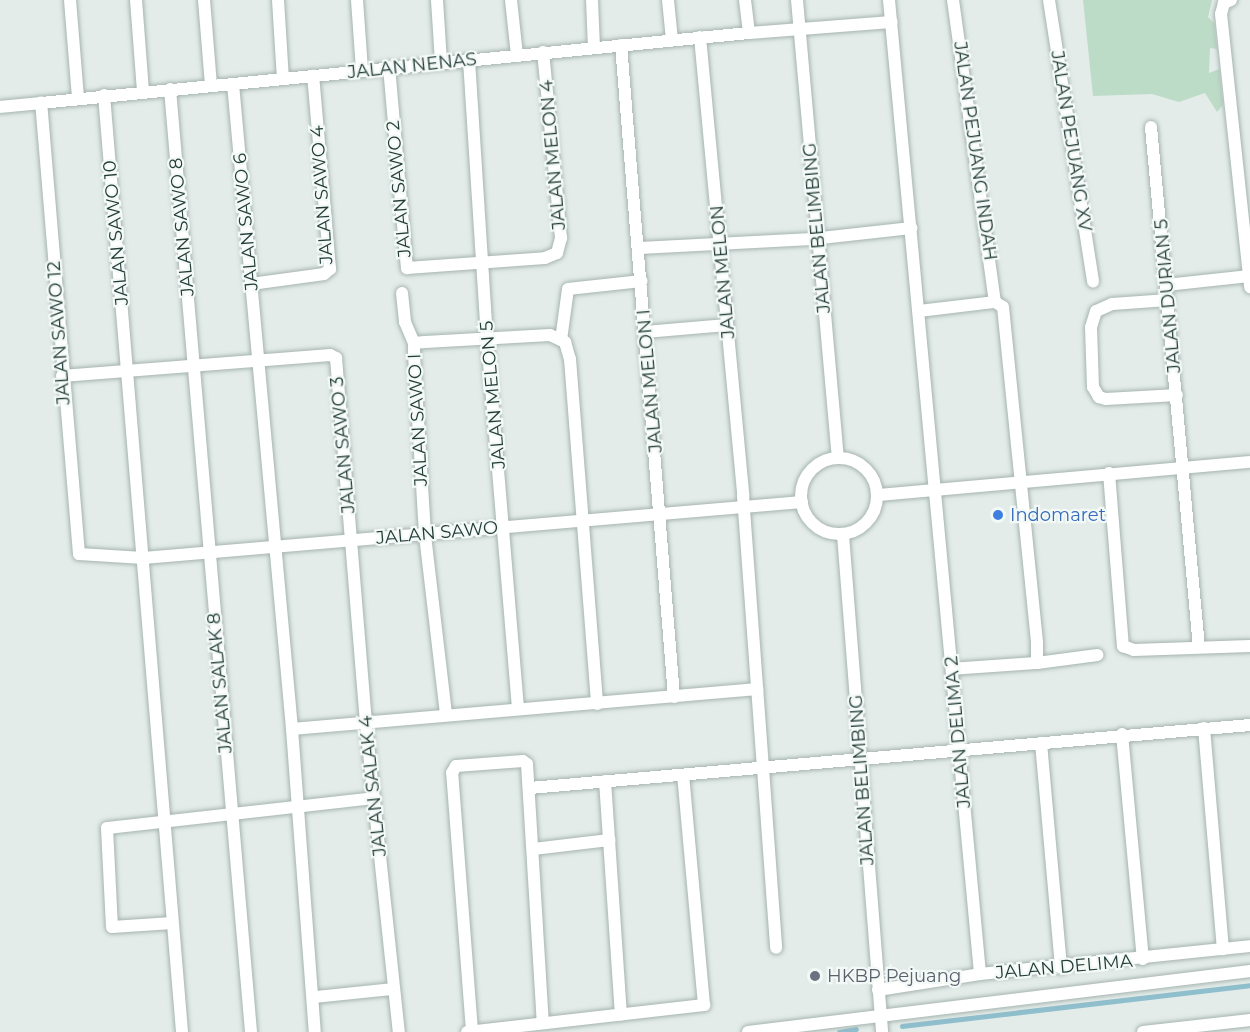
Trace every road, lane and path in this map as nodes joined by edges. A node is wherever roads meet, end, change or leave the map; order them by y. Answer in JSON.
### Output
{"nodes":[{"id":1,"x":70,"y":0,"type":"edge"},
{"id":2,"x":136,"y":0,"type":"edge"},
{"id":3,"x":204,"y":0,"type":"edge"},
{"id":4,"x":278,"y":0,"type":"edge"},
{"id":5,"x":357,"y":0,"type":"edge"},
{"id":6,"x":437,"y":0,"type":"edge"},
{"id":7,"x":511,"y":0,"type":"edge"},
{"id":8,"x":592,"y":0,"type":"edge"},
{"id":9,"x":668,"y":0,"type":"edge"},
{"id":10,"x":745,"y":0,"type":"edge"},
{"id":11,"x":797,"y":0,"type":"edge"},
{"id":12,"x":889,"y":0,"type":"edge"},
{"id":13,"x":953,"y":0,"type":"edge"},
{"id":14,"x":1049,"y":0,"type":"edge"},
{"id":15,"x":1232,"y":0,"type":"edge"},
{"id":16,"x":891,"y":22,"type":"junction"},
{"id":17,"x":799,"y":28,"type":"junction"},
{"id":18,"x":748,"y":33,"type":"junction"},
{"id":19,"x":700,"y":38,"type":"junction"},
{"id":20,"x":672,"y":40,"type":"junction"},
{"id":21,"x":621,"y":45,"type":"junction"},
{"id":22,"x":594,"y":48,"type":"junction"},
{"id":23,"x":543,"y":52,"type":"junction"},
{"id":24,"x":517,"y":55,"type":"junction"},
{"id":25,"x":470,"y":60,"type":"junction"},
{"id":26,"x":441,"y":62,"type":"junction"},
{"id":27,"x":388,"y":68,"type":"junction"},
{"id":28,"x":362,"y":70,"type":"junction"},
{"id":29,"x":313,"y":76,"type":"junction"},
{"id":30,"x":283,"y":79,"type":"junction"},
{"id":31,"x":211,"y":84,"type":"junction"},
{"id":32,"x":233,"y":84,"type":"junction"},
{"id":33,"x":170,"y":89,"type":"junction"},
{"id":34,"x":143,"y":91,"type":"junction"},
{"id":35,"x":104,"y":95,"type":"junction"},
{"id":36,"x":78,"y":97,"type":"junction"},
{"id":37,"x":41,"y":103,"type":"junction"},
{"id":38,"x":0,"y":107,"type":"edge"},
{"id":39,"x":1151,"y":127,"type":"dead end"},
{"id":40,"x":911,"y":228,"type":"junction"},
{"id":41,"x":818,"y":238,"type":"junction"},
{"id":42,"x":721,"y":246,"type":"junction"},
{"id":43,"x":640,"y":248,"type":"junction"},
{"id":44,"x":484,"y":263,"type":"junction"},
{"id":45,"x":1250,"y":280,"type":"edge"},
{"id":46,"x":642,"y":281,"type":"junction"},
{"id":47,"x":1093,"y":282,"type":"dead end"},
{"id":48,"x":251,"y":284,"type":"junction"},
{"id":49,"x":1166,"y":285,"type":"junction"},
{"id":50,"x":402,"y":293,"type":"dead end"},
{"id":51,"x":1168,"y":300,"type":"junction"},
{"id":52,"x":995,"y":302,"type":"junction"},
{"id":53,"x":919,"y":310,"type":"junction"},
{"id":54,"x":728,"y":325,"type":"junction"},
{"id":55,"x":645,"y":332,"type":"junction"},
{"id":56,"x":487,"y":339,"type":"junction"},
{"id":57,"x":561,"y":340,"type":"junction"},
{"id":58,"x":414,"y":343,"type":"junction"},
{"id":59,"x":258,"y":361,"type":"junction"},
{"id":60,"x":194,"y":364,"type":"junction"},
{"id":61,"x":127,"y":370,"type":"junction"},
{"id":62,"x":62,"y":376,"type":"junction"},
{"id":63,"x":1177,"y":395,"type":"junction"},
{"id":64,"x":838,"y":457,"type":"junction"},
{"id":65,"x":1250,"y":462,"type":"edge"},
{"id":66,"x":1183,"y":465,"type":"junction"},
{"id":67,"x":1108,"y":473,"type":"junction"},
{"id":68,"x":1021,"y":482,"type":"junction"},
{"id":69,"x":936,"y":490,"type":"junction"},
{"id":70,"x":879,"y":495,"type":"junction"},
{"id":71,"x":802,"y":502,"type":"junction"},
{"id":72,"x":744,"y":507,"type":"junction"},
{"id":73,"x":660,"y":514,"type":"junction"},
{"id":74,"x":583,"y":521,"type":"junction"},
{"id":75,"x":504,"y":527,"type":"junction"},
{"id":76,"x":425,"y":534,"type":"junction"},
{"id":77,"x":843,"y":534,"type":"junction"},
{"id":78,"x":351,"y":540,"type":"junction"},
{"id":79,"x":276,"y":546,"type":"junction"},
{"id":80,"x":76,"y":548,"type":"joint"},
{"id":81,"x":208,"y":552,"type":"junction"},
{"id":82,"x":143,"y":558,"type":"junction"},
{"id":83,"x":1250,"y":646,"type":"edge"},
{"id":84,"x":1199,"y":647,"type":"junction"},
{"id":85,"x":1097,"y":655,"type":"dead end"},
{"id":86,"x":1037,"y":663,"type":"junction"},
{"id":87,"x":952,"y":669,"type":"junction"},
{"id":88,"x":757,"y":689,"type":"junction"},
{"id":89,"x":674,"y":697,"type":"junction"},
{"id":90,"x":597,"y":704,"type":"junction"},
{"id":91,"x":518,"y":709,"type":"junction"},
{"id":92,"x":446,"y":714,"type":"junction"},
{"id":93,"x":366,"y":720,"type":"junction"},
{"id":94,"x":1250,"y":725,"type":"edge"},
{"id":95,"x":1204,"y":728,"type":"junction"},
{"id":96,"x":292,"y":729,"type":"junction"},
{"id":97,"x":1122,"y":734,"type":"junction"},
{"id":98,"x":1041,"y":743,"type":"junction"},
{"id":99,"x":960,"y":753,"type":"junction"},
{"id":100,"x":861,"y":761,"type":"junction"},
{"id":101,"x":764,"y":769,"type":"junction"},
{"id":102,"x":683,"y":776,"type":"junction"},
{"id":103,"x":605,"y":781,"type":"junction"},
{"id":104,"x":530,"y":788,"type":"junction"},
{"id":105,"x":374,"y":798,"type":"junction"},
{"id":106,"x":298,"y":806,"type":"junction"},
{"id":107,"x":231,"y":813,"type":"junction"},
{"id":108,"x":165,"y":819,"type":"junction"},
{"id":109,"x":609,"y":840,"type":"junction"},
{"id":110,"x":533,"y":849,"type":"junction"},
{"id":111,"x":172,"y":923,"type":"junction"},
{"id":112,"x":1250,"y":946,"type":"edge"},
{"id":113,"x":776,"y":948,"type":"dead end"},
{"id":114,"x":1223,"y":949,"type":"junction"},
{"id":115,"x":1143,"y":959,"type":"junction"},
{"id":116,"x":1061,"y":968,"type":"junction"},
{"id":117,"x":1250,"y":971,"type":"edge"},
{"id":118,"x":980,"y":974,"type":"junction"},
{"id":119,"x":393,"y":989,"type":"junction"},
{"id":120,"x":878,"y":990,"type":"junction"},
{"id":121,"x":315,"y":997,"type":"junction"},
{"id":122,"x":621,"y":1014,"type":"junction"},
{"id":123,"x":1250,"y":1020,"type":"edge"},
{"id":124,"x":543,"y":1022,"type":"junction"},
{"id":125,"x":881,"y":1024,"type":"edge"},
{"id":126,"x":1225,"y":1028,"type":"edge"},
{"id":127,"x":182,"y":1032,"type":"edge"},
{"id":128,"x":251,"y":1032,"type":"edge"},
{"id":129,"x":315,"y":1032,"type":"edge"},
{"id":130,"x":399,"y":1032,"type":"edge"},
{"id":131,"x":467,"y":1032,"type":"edge"},
{"id":132,"x":472,"y":1032,"type":"edge"},
{"id":133,"x":748,"y":1032,"type":"edge"},
{"id":134,"x":1143,"y":1032,"type":"edge"}],
"edges":[{"from":1,"to":36,"type":"street"},
{"from":2,"to":34,"type":"street"},
{"from":3,"to":31,"type":"street"},
{"from":4,"to":30,"type":"street"},
{"from":5,"to":28,"type":"street"},
{"from":6,"to":26,"type":"street"},
{"from":7,"to":24,"type":"street"},
{"from":8,"to":22,"type":"street"},
{"from":9,"to":20,"type":"street"},
{"from":10,"to":18,"type":"street"},
{"from":11,"to":17,"type":"street","name":"JALAN BELIMBING"},
{"from":12,"to":16,"type":"street","name":"JALAN DELIMA 2"},
{"from":13,"to":52,"type":"street","name":"JALAN PEJUANG INDAH"},
{"from":14,"to":47,"type":"street","name":"JALAN PEJUANG XV"},
{"from":15,"to":45,"type":"street"},
{"from":16,"to":17,"type":"street","name":"JALAN NENAS"},
{"from":16,"to":40,"type":"street","name":"JALAN DELIMA 2"},
{"from":17,"to":18,"type":"street","name":"JALAN NENAS"},
{"from":17,"to":41,"type":"street","name":"JALAN BELIMBING"},
{"from":18,"to":19,"type":"street","name":"JALAN NENAS"},
{"from":19,"to":20,"type":"street","name":"JALAN NENAS"},
{"from":19,"to":42,"type":"street","name":"JALAN MELON"},
{"from":20,"to":21,"type":"street","name":"JALAN NENAS"},
{"from":21,"to":22,"type":"street","name":"JALAN NENAS"},
{"from":21,"to":43,"type":"street","name":"JALAN MELON I"},
{"from":22,"to":23,"type":"street","name":"JALAN NENAS"},
{"from":23,"to":24,"type":"street","name":"JALAN NENAS"},
{"from":23,"to":44,"type":"street","name":"JALAN MELON 4"},
{"from":24,"to":25,"type":"street","name":"JALAN NENAS"},
{"from":25,"to":26,"type":"street","name":"JALAN NENAS"},
{"from":25,"to":44,"type":"street","name":"JALAN MELON 5"},
{"from":26,"to":27,"type":"street","name":"JALAN NENAS"},
{"from":27,"to":28,"type":"street","name":"JALAN NENAS"},
{"from":27,"to":44,"type":"street","name":"JALAN SAWO 2"},
{"from":28,"to":29,"type":"street","name":"JALAN NENAS"},
{"from":29,"to":30,"type":"street","name":"JALAN NENAS"},
{"from":29,"to":48,"type":"street","name":"JALAN SAWO 4"},
{"from":30,"to":32,"type":"street","name":"JALAN NENAS"},
{"from":31,"to":32,"type":"street","name":"JALAN NENAS"},
{"from":31,"to":33,"type":"street","name":"JALAN NENAS"},
{"from":32,"to":48,"type":"street","name":"JALAN SAWO 6"},
{"from":33,"to":34,"type":"street","name":"JALAN NENAS"},
{"from":33,"to":60,"type":"street","name":"JALAN SAWO 8"},
{"from":34,"to":35,"type":"street","name":"JALAN NENAS"},
{"from":35,"to":36,"type":"street","name":"JALAN NENAS"},
{"from":35,"to":61,"type":"street","name":"JALAN SAWO 10"},
{"from":36,"to":37,"type":"street","name":"JALAN NENAS"},
{"from":37,"to":38,"type":"street","name":"JALAN NENAS"},
{"from":37,"to":62,"type":"street","name":"JALAN SAWO 12"},
{"from":39,"to":49,"type":"street","name":"JALAN DURIAN 5"},
{"from":40,"to":41,"type":"street"},
{"from":40,"to":53,"type":"street","name":"JALAN DELIMA 2"},
{"from":41,"to":42,"type":"street"},
{"from":41,"to":64,"type":"street","name":"JALAN BELIMBING"},
{"from":42,"to":43,"type":"street"},
{"from":42,"to":54,"type":"street","name":"JALAN MELON"},
{"from":43,"to":46,"type":"street","name":"JALAN MELON I"},
{"from":44,"to":56,"type":"street","name":"JALAN MELON 5"},
{"from":45,"to":49,"type":"street"},
{"from":46,"to":55,"type":"street","name":"JALAN MELON I"},
{"from":46,"to":57,"type":"street"},
{"from":48,"to":59,"type":"street","name":"JALAN SAWO 6"},
{"from":49,"to":51,"type":"street","name":"JALAN DURIAN 5"},
{"from":50,"to":58,"type":"street"},
{"from":51,"to":63,"type":"street","name":"JALAN DURIAN 5"},
{"from":51,"to":63,"type":"street"},
{"from":52,"to":53,"type":"street"},
{"from":52,"to":68,"type":"street","name":"JALAN PEJUANG INDAH"},
{"from":53,"to":69,"type":"street","name":"JALAN DELIMA 2"},
{"from":54,"to":55,"type":"street"},
{"from":54,"to":72,"type":"street","name":"JALAN MELON"},
{"from":55,"to":73,"type":"street","name":"JALAN MELON I"},
{"from":56,"to":57,"type":"street","name":"JALAN SAWO I"},
{"from":56,"to":58,"type":"street","name":"JALAN SAWO I"},
{"from":56,"to":75,"type":"street","name":"JALAN MELON 5"},
{"from":57,"to":74,"type":"street"},
{"from":58,"to":76,"type":"street","name":"JALAN SAWO I"},
{"from":59,"to":60,"type":"street"},
{"from":59,"to":78,"type":"street","name":"JALAN SAWO 3"},
{"from":59,"to":79,"type":"street","name":"JALAN SAWO 6"},
{"from":60,"to":61,"type":"street"},
{"from":60,"to":81,"type":"street","name":"JALAN SAWO 8"},
{"from":61,"to":62,"type":"street"},
{"from":61,"to":82,"type":"street","name":"JALAN SAWO 10"},
{"from":62,"to":80,"type":"street","name":"JALAN SAWO 12"},
{"from":63,"to":66,"type":"street","name":"JALAN DURIAN 5"},
{"from":64,"to":70,"type":"street"},
{"from":64,"to":71,"type":"street"},
{"from":65,"to":66,"type":"street"},
{"from":66,"to":67,"type":"street"},
{"from":66,"to":84,"type":"street","name":"JALAN DURIAN 5"},
{"from":67,"to":68,"type":"street"},
{"from":67,"to":84,"type":"street"},
{"from":68,"to":69,"type":"street"},
{"from":68,"to":86,"type":"street","name":"JALAN PEJUANG INDAH"},
{"from":69,"to":70,"type":"street"},
{"from":69,"to":87,"type":"street","name":"JALAN DELIMA 2"},
{"from":70,"to":77,"type":"street"},
{"from":71,"to":72,"type":"street","name":"JALAN SAWO"},
{"from":71,"to":77,"type":"street"},
{"from":72,"to":73,"type":"street","name":"JALAN SAWO"},
{"from":72,"to":88,"type":"street","name":"JALAN MELON"},
{"from":73,"to":74,"type":"street","name":"JALAN SAWO"},
{"from":73,"to":89,"type":"street","name":"JALAN MELON I"},
{"from":74,"to":75,"type":"street","name":"JALAN SAWO"},
{"from":74,"to":90,"type":"street"},
{"from":75,"to":76,"type":"street","name":"JALAN SAWO"},
{"from":75,"to":91,"type":"street","name":"JALAN MELON 5"},
{"from":76,"to":78,"type":"street","name":"JALAN SAWO"},
{"from":76,"to":92,"type":"street","name":"JALAN SAWO I"},
{"from":77,"to":100,"type":"street","name":"JALAN BELIMBING"},
{"from":78,"to":79,"type":"street","name":"JALAN SAWO"},
{"from":78,"to":93,"type":"street","name":"JALAN SALAK 4"},
{"from":79,"to":81,"type":"street","name":"JALAN SAWO"},
{"from":79,"to":96,"type":"street","name":"JALAN SAWO 6"},
{"from":80,"to":82,"type":"street","name":"JALAN SAWO"},
{"from":81,"to":82,"type":"street","name":"JALAN SAWO"},
{"from":81,"to":107,"type":"street","name":"JALAN SALAK 8"},
{"from":82,"to":108,"type":"street","name":"JALAN SAWO 10"},
{"from":83,"to":84,"type":"street"},
{"from":85,"to":86,"type":"street"},
{"from":86,"to":87,"type":"street"},
{"from":87,"to":99,"type":"street","name":"JALAN DELIMA 2"},
{"from":88,"to":89,"type":"street"},
{"from":88,"to":101,"type":"street","name":"JALAN MELON"},
{"from":89,"to":90,"type":"street"},
{"from":90,"to":91,"type":"street"},
{"from":91,"to":92,"type":"street"},
{"from":92,"to":93,"type":"street"},
{"from":93,"to":96,"type":"street"},
{"from":93,"to":105,"type":"street","name":"JALAN SALAK 4"},
{"from":94,"to":95,"type":"street"},
{"from":95,"to":97,"type":"street"},
{"from":95,"to":114,"type":"street"},
{"from":96,"to":106,"type":"street","name":"JALAN SAWO 6"},
{"from":97,"to":98,"type":"street"},
{"from":97,"to":115,"type":"street"},
{"from":98,"to":99,"type":"street"},
{"from":98,"to":116,"type":"street"},
{"from":99,"to":100,"type":"street"},
{"from":99,"to":118,"type":"street","name":"JALAN DELIMA 2"},
{"from":100,"to":101,"type":"street"},
{"from":100,"to":120,"type":"street","name":"JALAN BELIMBING"},
{"from":101,"to":102,"type":"street"},
{"from":101,"to":113,"type":"street","name":"JALAN MELON"},
{"from":102,"to":103,"type":"street"},
{"from":102,"to":122,"type":"street"},
{"from":103,"to":104,"type":"street"},
{"from":103,"to":109,"type":"street"},
{"from":104,"to":110,"type":"street"},
{"from":104,"to":132,"type":"street"},
{"from":105,"to":106,"type":"street"},
{"from":105,"to":119,"type":"street","name":"JALAN SALAK 4"},
{"from":106,"to":107,"type":"street"},
{"from":106,"to":121,"type":"street","name":"JALAN SAWO 6"},
{"from":107,"to":108,"type":"street"},
{"from":107,"to":128,"type":"street","name":"JALAN SALAK 8"},
{"from":108,"to":111,"type":"street","name":"JALAN SAWO 10"},
{"from":108,"to":111,"type":"street"},
{"from":109,"to":110,"type":"street"},
{"from":109,"to":122,"type":"street"},
{"from":110,"to":124,"type":"street"},
{"from":111,"to":127,"type":"street","name":"JALAN SAWO 10"},
{"from":112,"to":114,"type":"street","name":"JALAN DELIMA"},
{"from":114,"to":115,"type":"street","name":"JALAN DELIMA"},
{"from":115,"to":116,"type":"street","name":"JALAN DELIMA"},
{"from":116,"to":118,"type":"street","name":"JALAN DELIMA"},
{"from":117,"to":125,"type":"street"},
{"from":118,"to":120,"type":"street","name":"JALAN DELIMA"},
{"from":119,"to":121,"type":"street"},
{"from":119,"to":130,"type":"street","name":"JALAN SALAK 4"},
{"from":120,"to":125,"type":"street","name":"JALAN BELIMBING"},
{"from":121,"to":129,"type":"street","name":"JALAN SAWO 6"},
{"from":122,"to":124,"type":"street"},
{"from":123,"to":126,"type":"street"},
{"from":124,"to":132,"type":"street"},
{"from":125,"to":133,"type":"street"},
{"from":126,"to":134,"type":"street"},
{"from":131,"to":132,"type":"street"}]}
